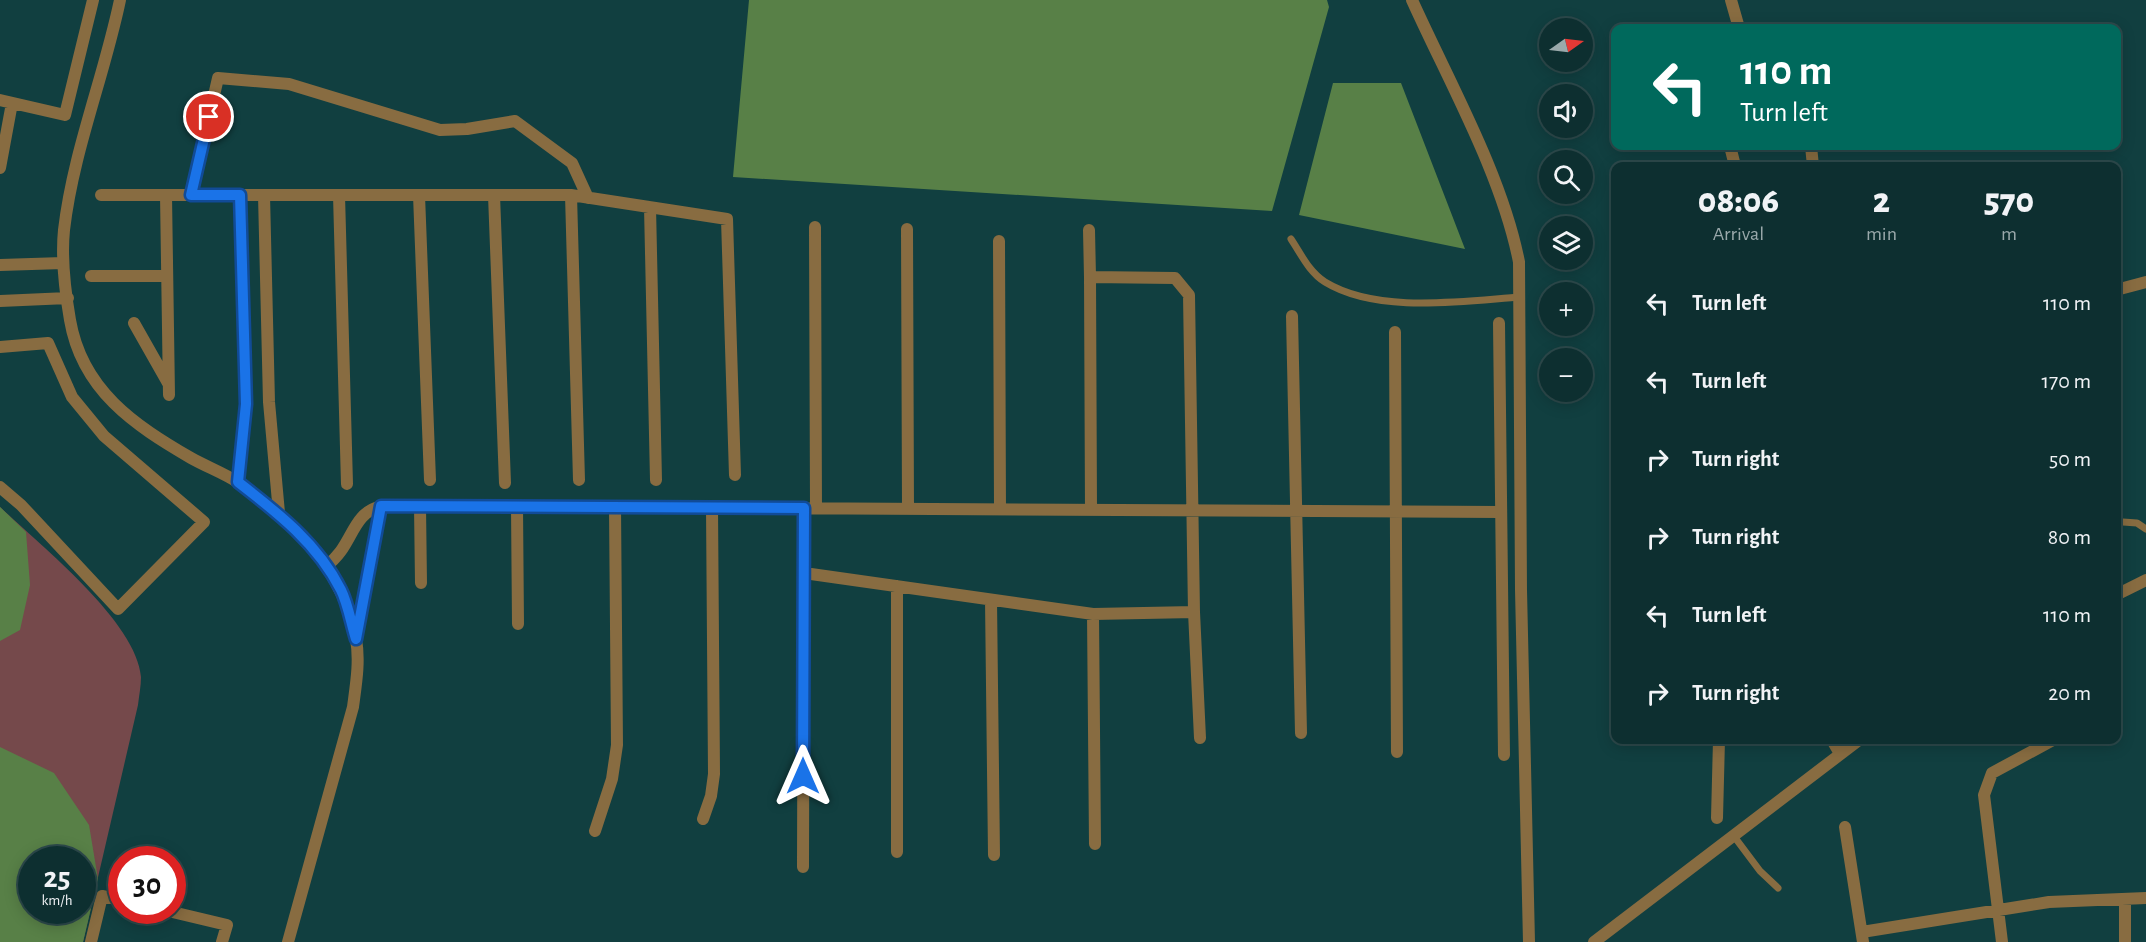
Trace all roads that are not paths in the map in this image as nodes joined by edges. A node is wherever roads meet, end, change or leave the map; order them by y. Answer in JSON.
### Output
{"nodes":[{"id":1,"x":93,"y":0,"type":"edge"},
{"id":2,"x":120,"y":0,"type":"edge"},
{"id":3,"x":1412,"y":0,"type":"edge"},
{"id":4,"x":1731,"y":0,"type":"edge"},
{"id":5,"x":1738,"y":24,"type":"edge"},
{"id":6,"x":6,"y":102,"type":"edge"},
{"id":7,"x":0,"y":168,"type":"edge"},
{"id":8,"x":101,"y":195,"type":"dead end"},
{"id":9,"x":166,"y":195,"type":"junction"},
{"id":10,"x":191,"y":195,"type":"junction"},
{"id":11,"x":240,"y":195,"type":"junction"},
{"id":12,"x":264,"y":195,"type":"junction"},
{"id":13,"x":339,"y":195,"type":"junction"},
{"id":14,"x":419,"y":195,"type":"junction"},
{"id":15,"x":494,"y":195,"type":"junction"},
{"id":16,"x":571,"y":195,"type":"junction"},
{"id":17,"x":588,"y":198,"type":"junction"},
{"id":18,"x":650,"y":207,"type":"junction"},
{"id":19,"x":814,"y":227,"type":"dead end"},
{"id":20,"x":907,"y":229,"type":"dead end"},
{"id":21,"x":1089,"y":230,"type":"dead end"},
{"id":22,"x":1291,"y":239,"type":"dead end"},
{"id":23,"x":999,"y":242,"type":"dead end"},
{"id":24,"x":63,"y":263,"type":"junction"},
{"id":25,"x":0,"y":265,"type":"edge"},
{"id":26,"x":91,"y":276,"type":"dead end"},
{"id":27,"x":167,"y":276,"type":"junction"},
{"id":28,"x":1090,"y":277,"type":"junction"},
{"id":29,"x":2146,"y":282,"type":"edge"},
{"id":30,"x":2121,"y":289,"type":"edge"},
{"id":31,"x":1521,"y":297,"type":"junction"},
{"id":32,"x":68,"y":298,"type":"junction"},
{"id":33,"x":0,"y":301,"type":"edge"},
{"id":34,"x":1292,"y":316,"type":"dead end"},
{"id":35,"x":134,"y":323,"type":"dead end"},
{"id":36,"x":1499,"y":323,"type":"dead end"},
{"id":37,"x":1395,"y":332,"type":"dead end"},
{"id":38,"x":0,"y":347,"type":"edge"},
{"id":39,"x":735,"y":475,"type":"dead end"},
{"id":40,"x":430,"y":480,"type":"dead end"},
{"id":41,"x":579,"y":480,"type":"dead end"},
{"id":42,"x":656,"y":480,"type":"dead end"},
{"id":43,"x":238,"y":482,"type":"junction"},
{"id":44,"x":505,"y":483,"type":"dead end"},
{"id":45,"x":347,"y":484,"type":"dead end"},
{"id":46,"x":0,"y":487,"type":"edge"},
{"id":47,"x":381,"y":506,"type":"junction"},
{"id":48,"x":420,"y":506,"type":"junction"},
{"id":49,"x":517,"y":507,"type":"junction"},
{"id":50,"x":615,"y":507,"type":"junction"},
{"id":51,"x":712,"y":508,"type":"junction"},
{"id":52,"x":810,"y":508,"type":"junction"},
{"id":53,"x":908,"y":509,"type":"junction"},
{"id":54,"x":1000,"y":509,"type":"junction"},
{"id":55,"x":1091,"y":510,"type":"junction"},
{"id":56,"x":1192,"y":511,"type":"junction"},
{"id":57,"x":1295,"y":511,"type":"junction"},
{"id":58,"x":1397,"y":512,"type":"junction"},
{"id":59,"x":1501,"y":512,"type":"junction"},
{"id":60,"x":279,"y":513,"type":"junction"},
{"id":61,"x":2123,"y":522,"type":"dead end"},
{"id":62,"x":2146,"y":529,"type":"edge"},
{"id":63,"x":326,"y":566,"type":"junction"},
{"id":64,"x":804,"y":573,"type":"junction"},
{"id":65,"x":2146,"y":580,"type":"edge"},
{"id":66,"x":421,"y":584,"type":"dead end"},
{"id":67,"x":897,"y":586,"type":"junction"},
{"id":68,"x":2121,"y":592,"type":"edge"},
{"id":69,"x":991,"y":600,"type":"junction"},
{"id":70,"x":1194,"y":612,"type":"junction"},
{"id":71,"x":1093,"y":614,"type":"junction"},
{"id":72,"x":518,"y":624,"type":"dead end"},
{"id":73,"x":356,"y":639,"type":"junction"},
{"id":74,"x":1301,"y":733,"type":"dead end"},
{"id":75,"x":1200,"y":738,"type":"dead end"},
{"id":76,"x":1719,"y":744,"type":"edge"},
{"id":77,"x":1834,"y":744,"type":"edge"},
{"id":78,"x":1852,"y":744,"type":"edge"},
{"id":79,"x":2046,"y":744,"type":"edge"},
{"id":80,"x":1397,"y":752,"type":"dead end"},
{"id":81,"x":1839,"y":752,"type":"junction"},
{"id":82,"x":1503,"y":755,"type":"dead end"},
{"id":83,"x":1717,"y":818,"type":"dead end"},
{"id":84,"x":703,"y":819,"type":"dead end"},
{"id":85,"x":1845,"y":827,"type":"dead end"},
{"id":86,"x":595,"y":831,"type":"dead end"},
{"id":87,"x":1732,"y":835,"type":"junction"},
{"id":88,"x":1095,"y":844,"type":"dead end"},
{"id":89,"x":897,"y":852,"type":"dead end"},
{"id":90,"x":994,"y":855,"type":"dead end"},
{"id":91,"x":803,"y":867,"type":"dead end"},
{"id":92,"x":1778,"y":888,"type":"dead end"},
{"id":93,"x":108,"y":897,"type":"edge"},
{"id":94,"x":2146,"y":898,"type":"edge"},
{"id":95,"x":2125,"y":899,"type":"junction"},
{"id":96,"x":2000,"y":910,"type":"junction"},
{"id":97,"x":186,"y":916,"type":"edge"},
{"id":98,"x":1862,"y":937,"type":"edge"},
{"id":99,"x":91,"y":942,"type":"edge"},
{"id":100,"x":222,"y":942,"type":"edge"},
{"id":101,"x":288,"y":942,"type":"edge"},
{"id":102,"x":1529,"y":942,"type":"edge"},
{"id":103,"x":1594,"y":942,"type":"edge"},
{"id":104,"x":2002,"y":942,"type":"edge"},
{"id":105,"x":2125,"y":942,"type":"edge"}],
"edges":[{"from":1,"to":6,"type":"street"},
{"from":2,"to":24,"type":"street"},
{"from":3,"to":31,"type":"street"},
{"from":4,"to":5,"type":"street"},
{"from":6,"to":7,"type":"street"},
{"from":8,"to":9,"type":"street"},
{"from":9,"to":10,"type":"street"},
{"from":9,"to":27,"type":"street"},
{"from":10,"to":11,"type":"street"},
{"from":10,"to":17,"type":"street"},
{"from":11,"to":12,"type":"street"},
{"from":11,"to":43,"type":"street"},
{"from":12,"to":13,"type":"street"},
{"from":12,"to":60,"type":"street"},
{"from":13,"to":14,"type":"street"},
{"from":13,"to":45,"type":"street"},
{"from":14,"to":15,"type":"street"},
{"from":14,"to":40,"type":"street"},
{"from":15,"to":16,"type":"street"},
{"from":15,"to":44,"type":"street"},
{"from":16,"to":17,"type":"street"},
{"from":16,"to":41,"type":"street"},
{"from":17,"to":18,"type":"street"},
{"from":18,"to":39,"type":"street"},
{"from":18,"to":42,"type":"street"},
{"from":19,"to":52,"type":"street"},
{"from":20,"to":53,"type":"street"},
{"from":21,"to":28,"type":"street"},
{"from":22,"to":31,"type":"lane"},
{"from":23,"to":54,"type":"street"},
{"from":24,"to":25,"type":"street"},
{"from":24,"to":32,"type":"street"},
{"from":26,"to":27,"type":"street"},
{"from":27,"to":35,"type":"street"},
{"from":28,"to":55,"type":"street"},
{"from":28,"to":56,"type":"street"},
{"from":29,"to":30,"type":"street"},
{"from":31,"to":102,"type":"street"},
{"from":32,"to":33,"type":"street"},
{"from":32,"to":43,"type":"street"},
{"from":34,"to":57,"type":"street"},
{"from":36,"to":59,"type":"street"},
{"from":37,"to":58,"type":"street"},
{"from":38,"to":46,"type":"street"},
{"from":43,"to":60,"type":"street"},
{"from":47,"to":48,"type":"street"},
{"from":47,"to":63,"type":"street"},
{"from":47,"to":73,"type":"street"},
{"from":48,"to":49,"type":"street"},
{"from":48,"to":66,"type":"street"},
{"from":49,"to":50,"type":"street"},
{"from":49,"to":72,"type":"street"},
{"from":50,"to":51,"type":"street"},
{"from":50,"to":86,"type":"street"},
{"from":51,"to":52,"type":"street"},
{"from":51,"to":84,"type":"street"},
{"from":52,"to":53,"type":"street"},
{"from":52,"to":64,"type":"street"},
{"from":53,"to":54,"type":"street"},
{"from":54,"to":55,"type":"street"},
{"from":55,"to":56,"type":"street"},
{"from":56,"to":57,"type":"street"},
{"from":56,"to":70,"type":"street"},
{"from":57,"to":58,"type":"street"},
{"from":57,"to":74,"type":"street"},
{"from":58,"to":59,"type":"street"},
{"from":58,"to":80,"type":"street"},
{"from":59,"to":82,"type":"street"},
{"from":60,"to":63,"type":"street"},
{"from":61,"to":62,"type":"lane"},
{"from":63,"to":73,"type":"street"},
{"from":64,"to":67,"type":"street"},
{"from":64,"to":91,"type":"street"},
{"from":65,"to":68,"type":"street"},
{"from":67,"to":69,"type":"street"},
{"from":67,"to":89,"type":"street"},
{"from":69,"to":71,"type":"street"},
{"from":69,"to":90,"type":"street"},
{"from":70,"to":71,"type":"street"},
{"from":70,"to":75,"type":"street"},
{"from":71,"to":88,"type":"street"},
{"from":73,"to":101,"type":"street"},
{"from":76,"to":83,"type":"street"},
{"from":77,"to":81,"type":"street"},
{"from":78,"to":81,"type":"street"},
{"from":79,"to":96,"type":"street"},
{"from":81,"to":87,"type":"street"},
{"from":85,"to":98,"type":"street"},
{"from":87,"to":92,"type":"lane"},
{"from":87,"to":103,"type":"street"},
{"from":93,"to":99,"type":"street"},
{"from":94,"to":95,"type":"street"},
{"from":95,"to":96,"type":"street"},
{"from":95,"to":105,"type":"street"},
{"from":96,"to":98,"type":"street"},
{"from":96,"to":104,"type":"street"},
{"from":97,"to":100,"type":"street"}]}
